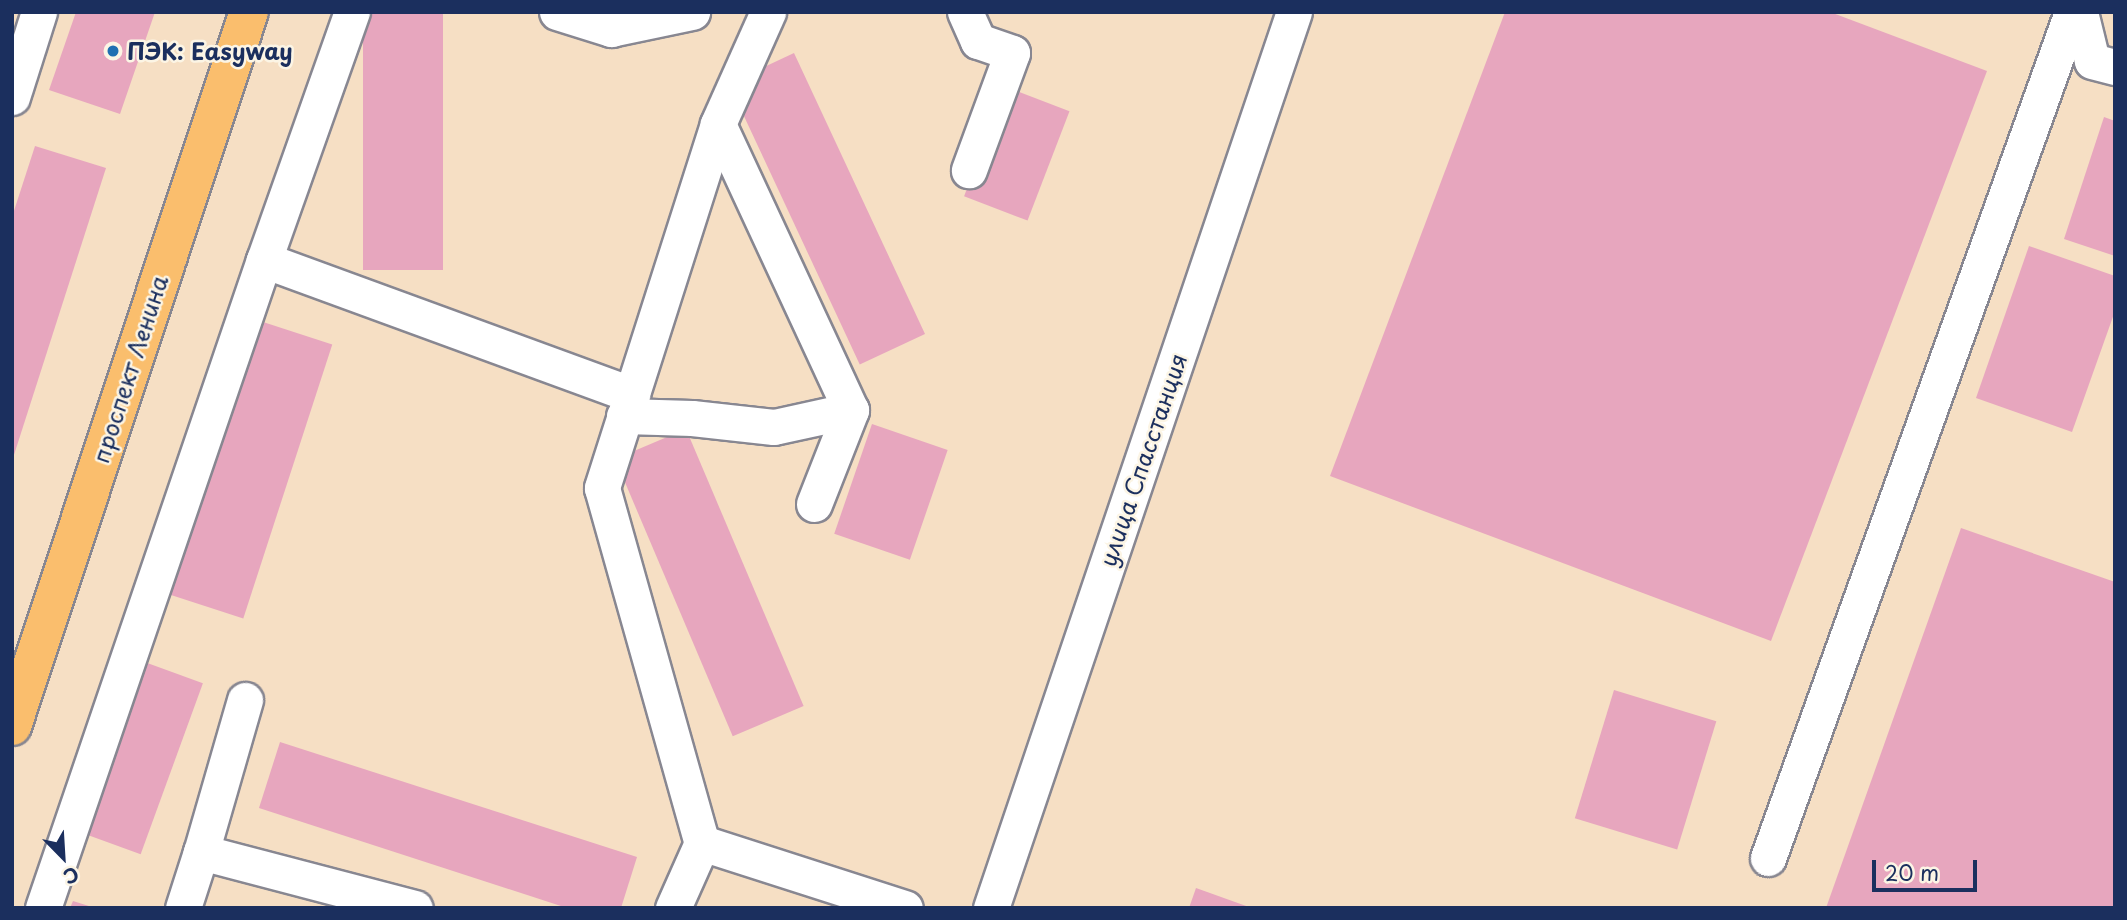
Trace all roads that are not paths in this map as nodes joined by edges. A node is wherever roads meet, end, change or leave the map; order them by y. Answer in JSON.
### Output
{"nodes":[{"id":1,"x":39,"y":12,"type":"edge"},
{"id":2,"x":249,"y":12,"type":"edge"},
{"id":3,"x":352,"y":12,"type":"edge"},
{"id":4,"x":557,"y":12,"type":"edge"},
{"id":5,"x":692,"y":12,"type":"edge"},
{"id":6,"x":768,"y":12,"type":"edge"},
{"id":7,"x":965,"y":12,"type":"edge"},
{"id":8,"x":1294,"y":12,"type":"edge"},
{"id":9,"x":2072,"y":12,"type":"edge"},
{"id":10,"x":2080,"y":12,"type":"edge"},
{"id":11,"x":2115,"y":68,"type":"edge"},
{"id":12,"x":12,"y":97,"type":"edge"},
{"id":13,"x":718,"y":124,"type":"junction"},
{"id":14,"x":969,"y":170,"type":"dead end"},
{"id":15,"x":264,"y":260,"type":"junction"},
{"id":16,"x":628,"y":405,"type":"junction"},
{"id":17,"x":851,"y":410,"type":"junction"},
{"id":18,"x":814,"y":504,"type":"dead end"},
{"id":19,"x":245,"y":700,"type":"dead end"},
{"id":20,"x":12,"y":726,"type":"edge"},
{"id":21,"x":702,"y":843,"type":"junction"},
{"id":22,"x":201,"y":852,"type":"junction"},
{"id":23,"x":1768,"y":858,"type":"dead end"},
{"id":24,"x":43,"y":908,"type":"edge"},
{"id":25,"x":183,"y":908,"type":"edge"},
{"id":26,"x":415,"y":908,"type":"edge"},
{"id":27,"x":673,"y":908,"type":"edge"},
{"id":28,"x":905,"y":908,"type":"edge"},
{"id":29,"x":991,"y":908,"type":"edge"}],
"edges":[{"from":1,"to":12,"type":"street"},
{"from":2,"to":20,"type":"main road","name":"проспект Ленина"},
{"from":3,"to":15,"type":"street"},
{"from":4,"to":5,"type":"street"},
{"from":6,"to":13,"type":"street"},
{"from":7,"to":14,"type":"street"},
{"from":8,"to":29,"type":"street","name":"улица Спасстанция"},
{"from":9,"to":23,"type":"street"},
{"from":10,"to":11,"type":"street"},
{"from":13,"to":16,"type":"street"},
{"from":13,"to":17,"type":"street"},
{"from":15,"to":16,"type":"street"},
{"from":15,"to":24,"type":"street"},
{"from":16,"to":17,"type":"street"},
{"from":16,"to":21,"type":"street"},
{"from":17,"to":18,"type":"street"},
{"from":19,"to":22,"type":"street"},
{"from":21,"to":27,"type":"street"},
{"from":21,"to":28,"type":"street"},
{"from":22,"to":25,"type":"street"},
{"from":22,"to":26,"type":"street"}]}
